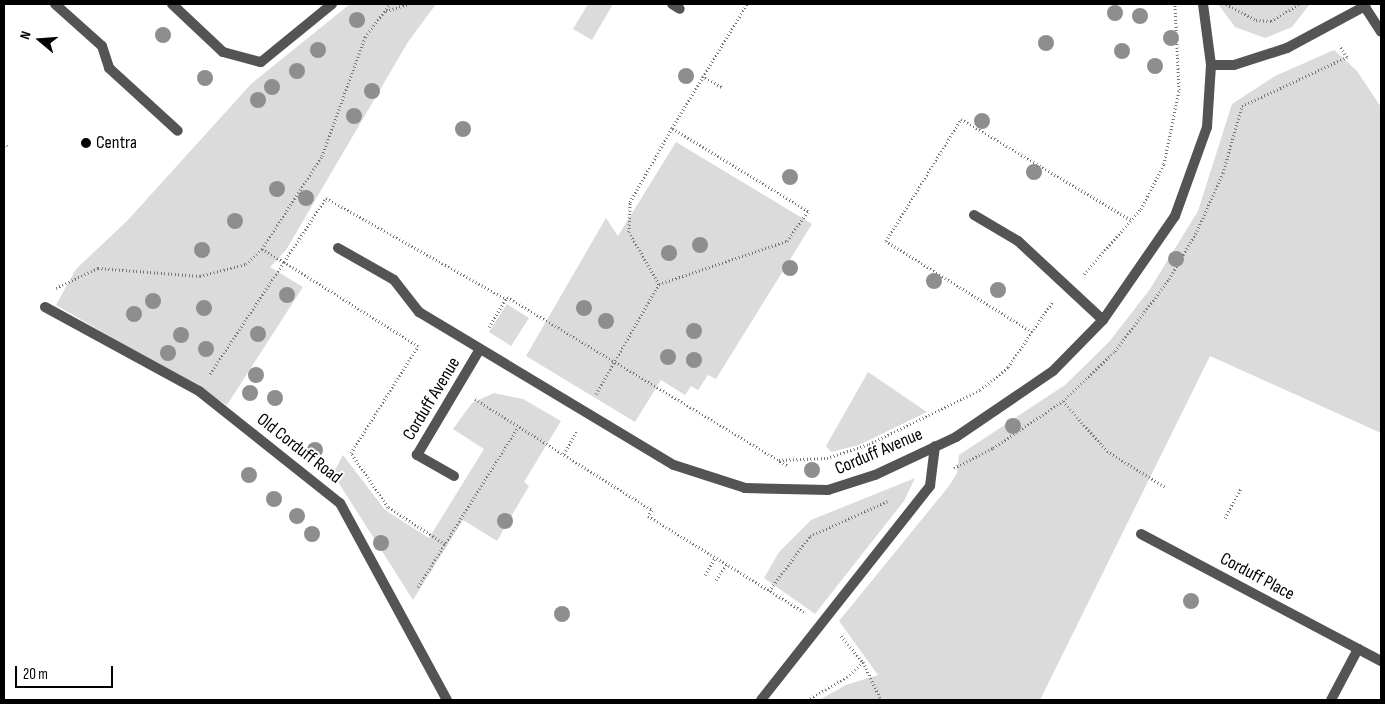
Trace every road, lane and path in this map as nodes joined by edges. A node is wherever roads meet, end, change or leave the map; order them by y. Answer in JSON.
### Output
{"nodes":[{"id":1,"x":55,"y":4,"type":"edge"},
{"id":2,"x":172,"y":4,"type":"edge"},
{"id":3,"x":332,"y":4,"type":"edge"},
{"id":4,"x":390,"y":4,"type":"edge"},
{"id":5,"x":407,"y":4,"type":"edge"},
{"id":6,"x":747,"y":4,"type":"edge"},
{"id":7,"x":1203,"y":4,"type":"edge"},
{"id":8,"x":1225,"y":4,"type":"edge"},
{"id":9,"x":1299,"y":4,"type":"edge"},
{"id":10,"x":1364,"y":5,"type":"edge"},
{"id":11,"x":386,"y":11,"type":"junction"},
{"id":12,"x":1381,"y":32,"type":"edge"},
{"id":13,"x":1211,"y":65,"type":"junction"},
{"id":14,"x":702,"y":76,"type":"junction"},
{"id":15,"x":722,"y":88,"type":"dead end"},
{"id":16,"x":672,"y":128,"type":"junction"},
{"id":17,"x":178,"y":131,"type":"dead end"},
{"id":18,"x":4,"y":143,"type":"edge"},
{"id":19,"x":8,"y":147,"type":"dead end"},
{"id":20,"x":974,"y":215,"type":"dead end"},
{"id":21,"x":338,"y":248,"type":"dead end"},
{"id":22,"x":262,"y":249,"type":"junction"},
{"id":23,"x":284,"y":262,"type":"junction"},
{"id":24,"x":659,"y":284,"type":"junction"},
{"id":25,"x":506,"y":299,"type":"junction"},
{"id":26,"x":45,"y":307,"type":"joint"},
{"id":27,"x":1103,"y":320,"type":"junction"},
{"id":28,"x":479,"y":348,"type":"junction"},
{"id":29,"x":615,"y":360,"type":"junction"},
{"id":30,"x":458,"y":388,"type":"junction"},
{"id":31,"x":199,"y":391,"type":"junction"},
{"id":32,"x":1062,"y":401,"type":"dead end"},
{"id":33,"x":585,"y":415,"type":"junction"},
{"id":34,"x":518,"y":426,"type":"junction"},
{"id":35,"x":935,"y":446,"type":"junction"},
{"id":36,"x":564,"y":454,"type":"junction"},
{"id":37,"x":796,"y":470,"type":"dead end"},
{"id":38,"x":454,"y":476,"type":"dead end"},
{"id":39,"x":1165,"y":487,"type":"dead end"},
{"id":40,"x":1241,"y":488,"type":"dead end"},
{"id":41,"x":1225,"y":518,"type":"dead end"},
{"id":42,"x":1141,"y":534,"type":"dead end"},
{"id":43,"x":445,"y":544,"type":"junction"},
{"id":44,"x":798,"y":548,"type":"dead end"},
{"id":45,"x":716,"y":558,"type":"junction"},
{"id":46,"x":726,"y":564,"type":"junction"},
{"id":47,"x":705,"y":575,"type":"dead end"},
{"id":48,"x":716,"y":580,"type":"dead end"},
{"id":49,"x":418,"y":586,"type":"dead end"},
{"id":50,"x":1358,"y":649,"type":"junction"},
{"id":51,"x":1381,"y":661,"type":"edge"},
{"id":52,"x":447,"y":700,"type":"edge"},
{"id":53,"x":761,"y":700,"type":"edge"},
{"id":54,"x":807,"y":700,"type":"edge"},
{"id":55,"x":881,"y":700,"type":"edge"},
{"id":56,"x":1331,"y":700,"type":"edge"}],
"edges":[{"from":1,"to":17,"type":"street"},
{"from":2,"to":3,"type":"street"},
{"from":4,"to":11,"type":"path"},
{"from":5,"to":11,"type":"path"},
{"from":6,"to":14,"type":"path"},
{"from":7,"to":13,"type":"street","name":"Corduff Avenue"},
{"from":8,"to":9,"type":"path"},
{"from":10,"to":12,"type":"street"},
{"from":10,"to":13,"type":"street"},
{"from":11,"to":22,"type":"path"},
{"from":13,"to":27,"type":"street","name":"Corduff Avenue"},
{"from":14,"to":15,"type":"path"},
{"from":14,"to":16,"type":"path"},
{"from":16,"to":24,"type":"path"},
{"from":16,"to":24,"type":"path"},
{"from":18,"to":19,"type":"path"},
{"from":20,"to":27,"type":"street"},
{"from":21,"to":28,"type":"street","name":"Corduff Avenue"},
{"from":22,"to":23,"type":"path"},
{"from":22,"to":26,"type":"path"},
{"from":23,"to":25,"type":"path"},
{"from":23,"to":31,"type":"path"},
{"from":23,"to":43,"type":"path"},
{"from":24,"to":29,"type":"path"},
{"from":25,"to":28,"type":"path"},
{"from":25,"to":29,"type":"path"},
{"from":26,"to":31,"type":"street","name":"Old Corduff Road"},
{"from":27,"to":35,"type":"street","name":"Corduff Avenue"},
{"from":28,"to":30,"type":"street","name":"Corduff Avenue"},
{"from":28,"to":33,"type":"street","name":"Corduff Avenue"},
{"from":29,"to":33,"type":"path"},
{"from":29,"to":37,"type":"path"},
{"from":30,"to":34,"type":"path"},
{"from":30,"to":38,"type":"street","name":"Corduff Avenue"},
{"from":31,"to":52,"type":"street","name":"Old Corduff Road"},
{"from":32,"to":39,"type":"path"},
{"from":33,"to":35,"type":"street","name":"Corduff Avenue"},
{"from":33,"to":36,"type":"path"},
{"from":34,"to":36,"type":"path"},
{"from":34,"to":43,"type":"path"},
{"from":35,"to":53,"type":"street"},
{"from":36,"to":45,"type":"path"},
{"from":40,"to":41,"type":"path"},
{"from":42,"to":50,"type":"street","name":"Corduff Place"},
{"from":43,"to":49,"type":"path"},
{"from":44,"to":46,"type":"path"},
{"from":45,"to":46,"type":"path"},
{"from":45,"to":47,"type":"path"},
{"from":46,"to":48,"type":"path"},
{"from":50,"to":51,"type":"street","name":"Corduff Place"},
{"from":50,"to":56,"type":"street"},
{"from":54,"to":55,"type":"path"}]}
